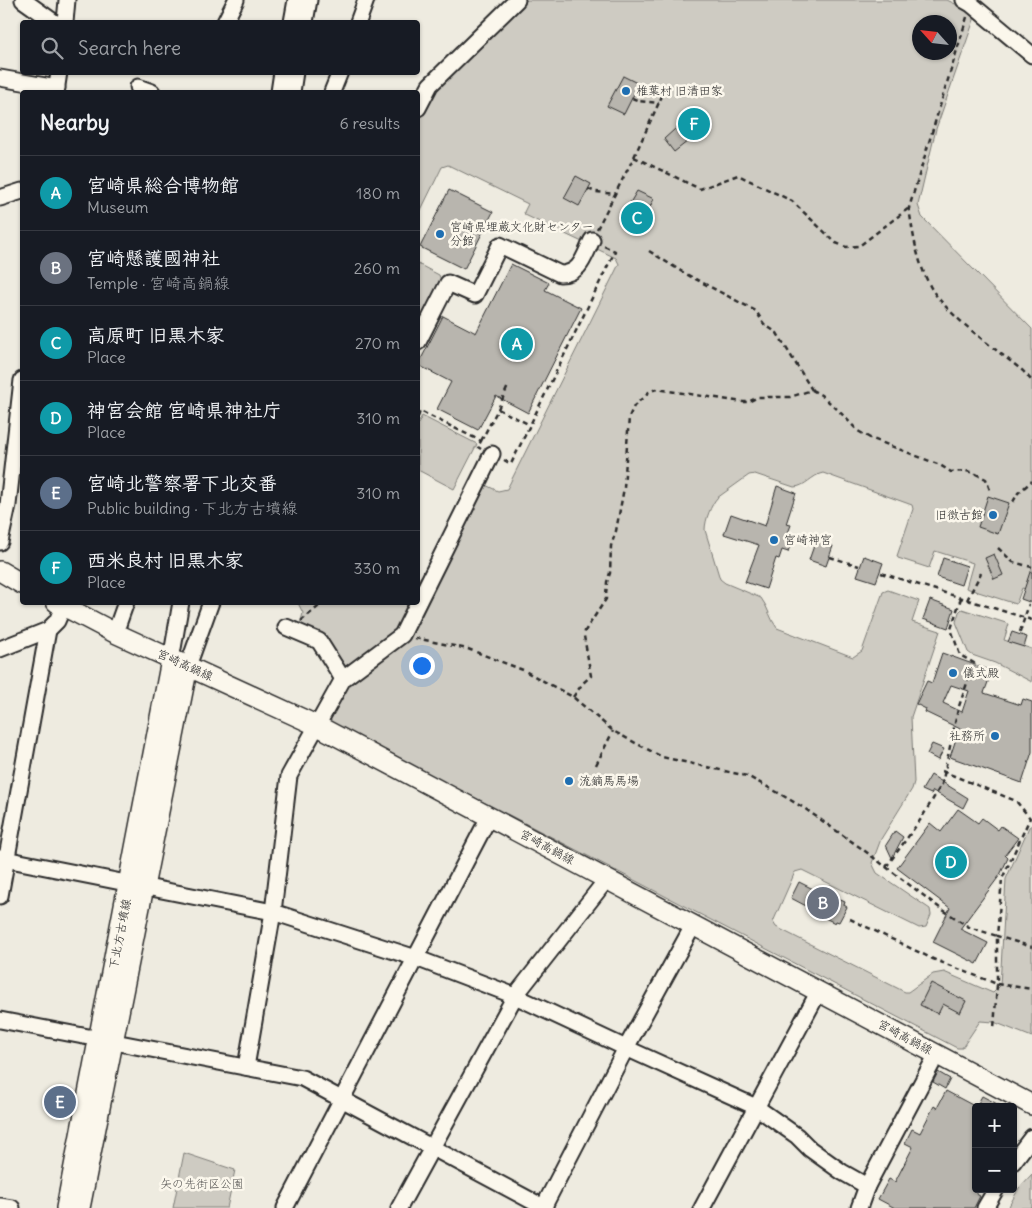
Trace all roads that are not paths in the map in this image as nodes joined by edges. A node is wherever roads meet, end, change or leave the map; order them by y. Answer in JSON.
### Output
{"nodes":[{"id":1,"x":23,"y":0,"type":"edge"},
{"id":2,"x":67,"y":0,"type":"edge"},
{"id":3,"x":236,"y":0,"type":"edge"},
{"id":4,"x":296,"y":0,"type":"edge"},
{"id":5,"x":309,"y":0,"type":"edge"},
{"id":6,"x":366,"y":0,"type":"edge"},
{"id":7,"x":517,"y":0,"type":"edge"},
{"id":8,"x":969,"y":1,"type":"edge"},
{"id":9,"x":51,"y":20,"type":"edge"},
{"id":10,"x":65,"y":20,"type":"edge"},
{"id":11,"x":227,"y":20,"type":"edge"},
{"id":12,"x":292,"y":20,"type":"edge"},
{"id":13,"x":305,"y":20,"type":"edge"},
{"id":14,"x":359,"y":20,"type":"edge"},
{"id":15,"x":1032,"y":55,"type":"edge"},
{"id":16,"x":282,"y":75,"type":"edge"},
{"id":17,"x":295,"y":75,"type":"edge"},
{"id":18,"x":339,"y":75,"type":"edge"},
{"id":19,"x":0,"y":78,"type":"edge"},
{"id":20,"x":57,"y":84,"type":"edge"},
{"id":21,"x":138,"y":87,"type":"dead end"},
{"id":22,"x":146,"y":90,"type":"edge"},
{"id":23,"x":279,"y":90,"type":"edge"},
{"id":24,"x":292,"y":90,"type":"edge"},
{"id":25,"x":333,"y":90,"type":"edge"},
{"id":26,"x":420,"y":104,"type":"edge"},
{"id":27,"x":20,"y":192,"type":"edge"},
{"id":28,"x":0,"y":198,"type":"edge"},
{"id":29,"x":592,"y":240,"type":"road end"},
{"id":30,"x":420,"y":338,"type":"edge"},
{"id":31,"x":20,"y":415,"type":"edge"},
{"id":32,"x":492,"y":454,"type":"road end"},
{"id":33,"x":16,"y":484,"type":"edge"},
{"id":34,"x":0,"y":542,"type":"edge"},
{"id":35,"x":0,"y":571,"type":"edge"},
{"id":36,"x":20,"y":583,"type":"edge"},
{"id":37,"x":420,"y":592,"type":"edge"},
{"id":38,"x":59,"y":605,"type":"edge"},
{"id":39,"x":61,"y":605,"type":"edge"},
{"id":40,"x":125,"y":605,"type":"edge"},
{"id":41,"x":181,"y":605,"type":"edge"},
{"id":42,"x":199,"y":605,"type":"edge"},
{"id":43,"x":209,"y":605,"type":"edge"},
{"id":44,"x":414,"y":605,"type":"edge"},
{"id":45,"x":288,"y":628,"type":"road end"},
{"id":46,"x":48,"y":630,"type":"junction"},
{"id":47,"x":114,"y":633,"type":"junction"},
{"id":48,"x":0,"y":649,"type":"edge"},
{"id":49,"x":180,"y":663,"type":"junction"},
{"id":50,"x":343,"y":679,"type":"junction"},
{"id":51,"x":318,"y":726,"type":"junction"},
{"id":52,"x":489,"y":817,"type":"junction"},
{"id":53,"x":3,"y":858,"type":"edge"},
{"id":54,"x":607,"y":879,"type":"junction"},
{"id":55,"x":137,"y":884,"type":"junction"},
{"id":56,"x":0,"y":896,"type":"edge"},
{"id":57,"x":273,"y":912,"type":"junction"},
{"id":58,"x":694,"y":924,"type":"junction"},
{"id":59,"x":416,"y":958,"type":"junction"},
{"id":60,"x":819,"y":991,"type":"junction"},
{"id":61,"x":515,"y":996,"type":"junction"},
{"id":62,"x":0,"y":1020,"type":"edge"},
{"id":63,"x":106,"y":1040,"type":"junction"},
{"id":64,"x":626,"y":1048,"type":"junction"},
{"id":65,"x":937,"y":1054,"type":"junction"},
{"id":66,"x":246,"y":1067,"type":"junction"},
{"id":67,"x":341,"y":1099,"type":"junction"},
{"id":68,"x":1032,"y":1105,"type":"edge"},
{"id":69,"x":756,"y":1107,"type":"junction"},
{"id":70,"x":1032,"y":1137,"type":"edge"},
{"id":71,"x":432,"y":1147,"type":"junction"},
{"id":72,"x":1017,"y":1157,"type":"edge"},
{"id":73,"x":868,"y":1186,"type":"junction"},
{"id":74,"x":994,"y":1193,"type":"edge"},
{"id":75,"x":0,"y":1206,"type":"edge"},
{"id":76,"x":12,"y":1208,"type":"edge"},
{"id":77,"x":66,"y":1208,"type":"edge"},
{"id":78,"x":80,"y":1208,"type":"edge"},
{"id":79,"x":285,"y":1208,"type":"edge"},
{"id":80,"x":399,"y":1208,"type":"edge"},
{"id":81,"x":544,"y":1208,"type":"edge"},
{"id":82,"x":702,"y":1208,"type":"edge"},
{"id":83,"x":859,"y":1208,"type":"edge"},
{"id":84,"x":985,"y":1208,"type":"edge"}],
"edges":[{"from":1,"to":9,"type":"street"},
{"from":2,"to":10,"type":"street"},
{"from":3,"to":11,"type":"street"},
{"from":4,"to":12,"type":"street"},
{"from":5,"to":13,"type":"street"},
{"from":6,"to":14,"type":"street"},
{"from":7,"to":26,"type":"street"},
{"from":8,"to":15,"type":"street"},
{"from":16,"to":23,"type":"street"},
{"from":17,"to":24,"type":"street"},
{"from":18,"to":25,"type":"street"},
{"from":19,"to":20,"type":"street"},
{"from":21,"to":22,"type":"street"},
{"from":27,"to":28,"type":"street"},
{"from":29,"to":30,"type":"street"},
{"from":31,"to":33,"type":"street"},
{"from":32,"to":37,"type":"street"},
{"from":33,"to":34,"type":"street"},
{"from":35,"to":36,"type":"main road"},
{"from":38,"to":46,"type":"street"},
{"from":39,"to":47,"type":"main road","name":"宮崎高鍋線"},
{"from":40,"to":47,"type":"street"},
{"from":41,"to":49,"type":"street"},
{"from":42,"to":49,"type":"street"},
{"from":43,"to":49,"type":"street"},
{"from":44,"to":50,"type":"street"},
{"from":45,"to":50,"type":"street"},
{"from":46,"to":48,"type":"street"},
{"from":46,"to":53,"type":"street"},
{"from":47,"to":49,"type":"main road","name":"宮崎高鍋線"},
{"from":49,"to":51,"type":"main road","name":"宮崎高鍋線"},
{"from":49,"to":55,"type":"main road","name":"下北方古墳線"},
{"from":50,"to":51,"type":"street"},
{"from":51,"to":52,"type":"main road","name":"宮崎高鍋線"},
{"from":51,"to":57,"type":"street"},
{"from":52,"to":54,"type":"main road","name":"宮崎高鍋線"},
{"from":52,"to":59,"type":"street"},
{"from":53,"to":55,"type":"street"},
{"from":53,"to":56,"type":"street"},
{"from":54,"to":58,"type":"main road","name":"宮崎高鍋線"},
{"from":54,"to":61,"type":"street"},
{"from":55,"to":57,"type":"street"},
{"from":55,"to":63,"type":"main road","name":"下北方古墳線"},
{"from":57,"to":59,"type":"street"},
{"from":57,"to":66,"type":"street"},
{"from":58,"to":60,"type":"main road","name":"宮崎高鍋線"},
{"from":58,"to":64,"type":"street"},
{"from":59,"to":61,"type":"street"},
{"from":59,"to":67,"type":"street"},
{"from":60,"to":65,"type":"main road","name":"宮崎高鍋線"},
{"from":60,"to":69,"type":"street"},
{"from":61,"to":64,"type":"street"},
{"from":61,"to":71,"type":"street"},
{"from":62,"to":63,"type":"street"},
{"from":63,"to":66,"type":"street"},
{"from":63,"to":77,"type":"main road","name":"下北方古墳線"},
{"from":63,"to":78,"type":"main road","name":"下北方古墳線"},
{"from":64,"to":69,"type":"street"},
{"from":64,"to":81,"type":"street"},
{"from":65,"to":68,"type":"main road","name":"宮崎高鍋線"},
{"from":65,"to":73,"type":"street"},
{"from":66,"to":67,"type":"street"},
{"from":67,"to":71,"type":"street"},
{"from":67,"to":79,"type":"street"},
{"from":69,"to":73,"type":"street"},
{"from":69,"to":82,"type":"street"},
{"from":70,"to":72,"type":"street"},
{"from":71,"to":80,"type":"street"},
{"from":71,"to":81,"type":"street"},
{"from":73,"to":83,"type":"street"},
{"from":74,"to":84,"type":"street"},
{"from":75,"to":76,"type":"street"}]}
